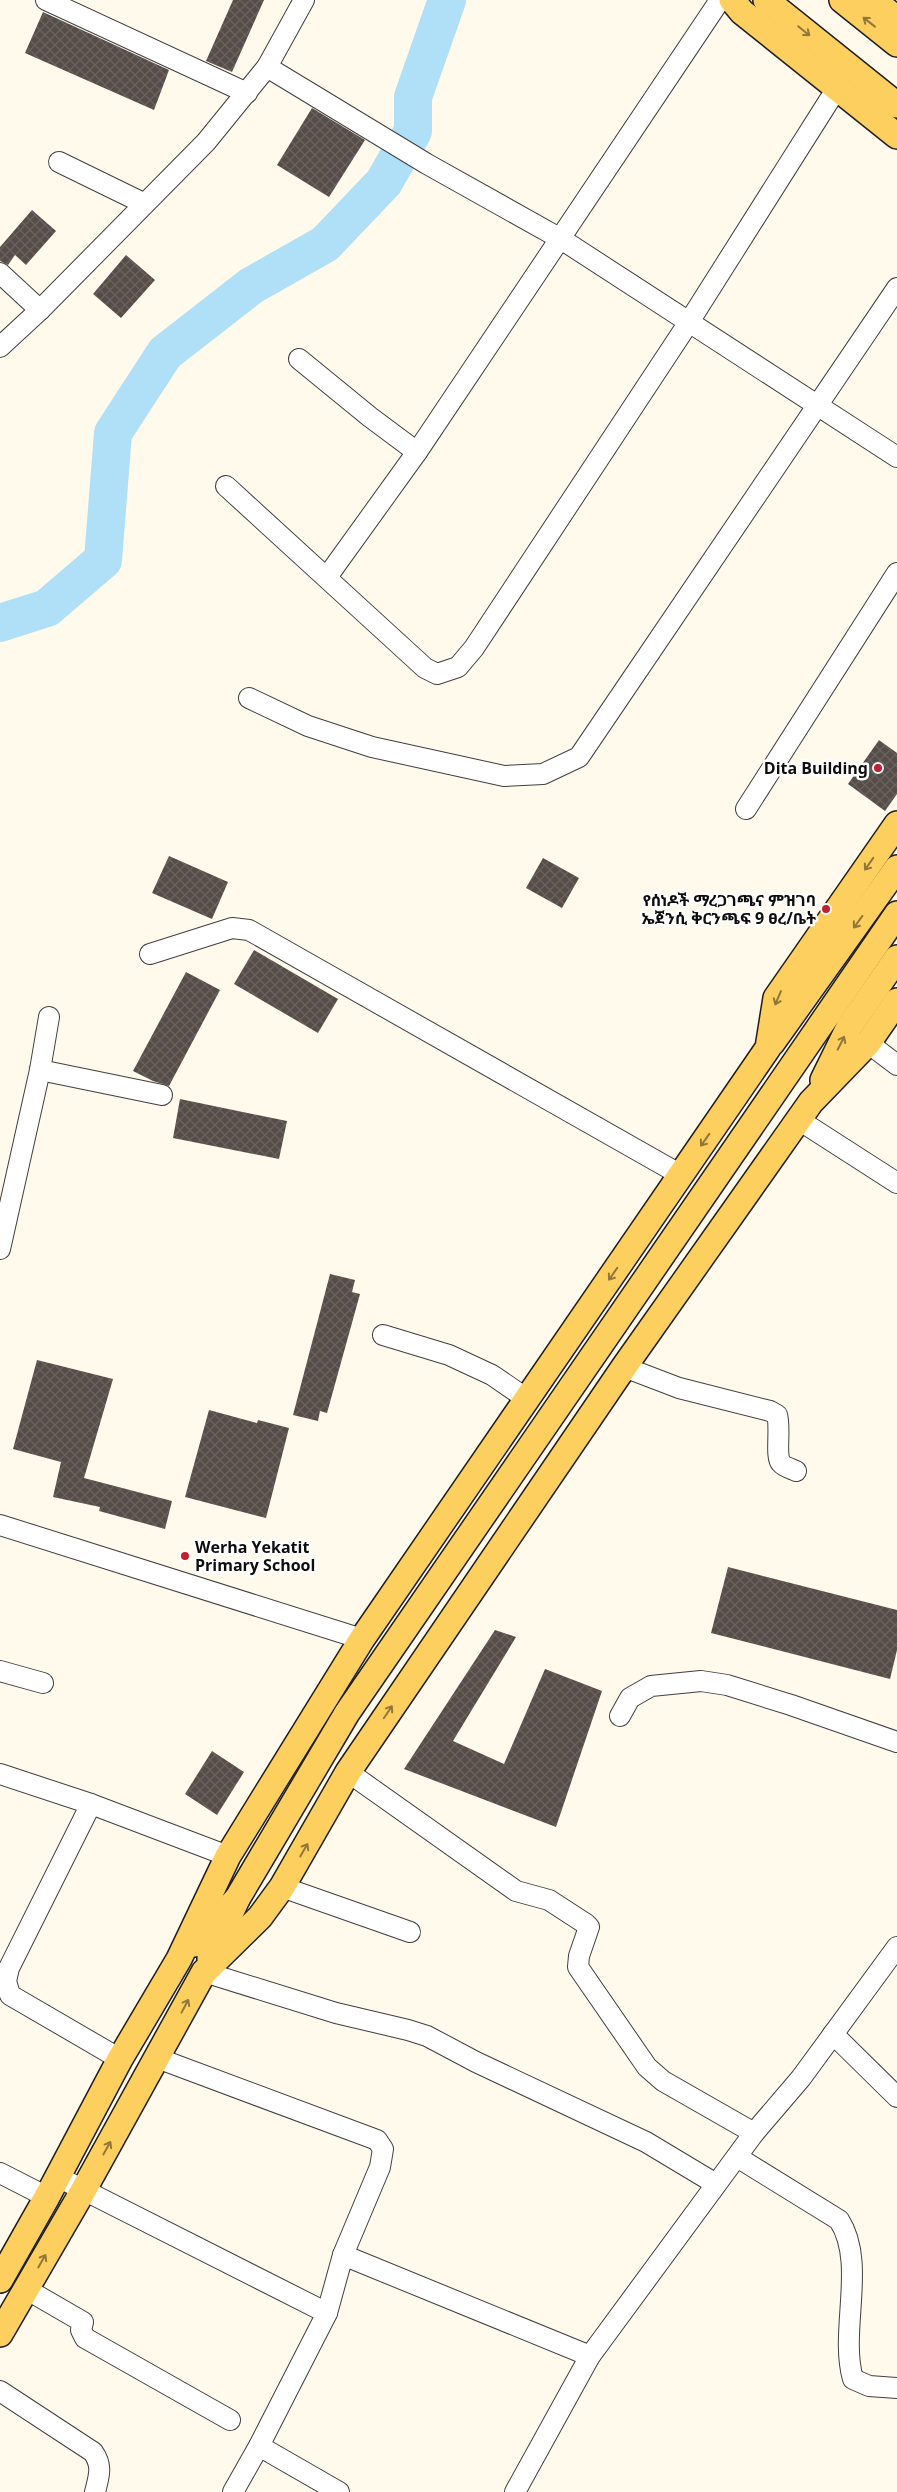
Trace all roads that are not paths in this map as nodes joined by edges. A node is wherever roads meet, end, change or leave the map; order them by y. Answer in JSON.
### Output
{"nodes":[{"id":1,"x":46,"y":0,"type":"edge"},
{"id":2,"x":304,"y":0,"type":"edge"},
{"id":3,"x":720,"y":0,"type":"edge"},
{"id":4,"x":732,"y":0,"type":"edge"},
{"id":5,"x":766,"y":0,"type":"edge"},
{"id":6,"x":842,"y":0,"type":"edge"},
{"id":7,"x":897,"y":44,"type":"edge"},
{"id":8,"x":267,"y":67,"type":"junction"},
{"id":9,"x":837,"y":88,"type":"junction"},
{"id":10,"x":247,"y":93,"type":"junction"},
{"id":11,"x":897,"y":105,"type":"edge"},
{"id":12,"x":897,"y":136,"type":"edge"},
{"id":13,"x":60,"y":162,"type":"dead end"},
{"id":14,"x":143,"y":203,"type":"junction"},
{"id":15,"x":562,"y":239,"type":"junction"},
{"id":16,"x":0,"y":273,"type":"edge"},
{"id":17,"x":897,"y":288,"type":"edge"},
{"id":18,"x":40,"y":310,"type":"junction"},
{"id":19,"x":689,"y":322,"type":"junction"},
{"id":20,"x":0,"y":347,"type":"edge"},
{"id":21,"x":299,"y":359,"type":"dead end"},
{"id":22,"x":817,"y":406,"type":"junction"},
{"id":23,"x":417,"y":452,"type":"junction"},
{"id":24,"x":897,"y":457,"type":"edge"},
{"id":25,"x":226,"y":486,"type":"dead end"},
{"id":26,"x":897,"y":573,"type":"edge"},
{"id":27,"x":327,"y":576,"type":"junction"},
{"id":28,"x":249,"y":698,"type":"dead end"},
{"id":29,"x":746,"y":809,"type":"dead end"},
{"id":30,"x":897,"y":824,"type":"edge"},
{"id":31,"x":897,"y":868,"type":"edge"},
{"id":32,"x":897,"y":914,"type":"edge"},
{"id":33,"x":150,"y":954,"type":"dead end"},
{"id":34,"x":897,"y":958,"type":"edge"},
{"id":35,"x":897,"y":1001,"type":"edge"},
{"id":36,"x":49,"y":1017,"type":"dead end"},
{"id":37,"x":868,"y":1043,"type":"junction"},
{"id":38,"x":768,"y":1048,"type":"junction"},
{"id":39,"x":897,"y":1065,"type":"edge"},
{"id":40,"x":40,"y":1070,"type":"junction"},
{"id":41,"x":162,"y":1096,"type":"dead end"},
{"id":42,"x":805,"y":1111,"type":"junction"},
{"id":43,"x":681,"y":1175,"type":"junction"},
{"id":44,"x":897,"y":1183,"type":"edge"},
{"id":45,"x":0,"y":1249,"type":"edge"},
{"id":46,"x":383,"y":1335,"type":"dead end"},
{"id":47,"x":624,"y":1368,"type":"junction"},
{"id":48,"x":527,"y":1399,"type":"junction"},
{"id":49,"x":796,"y":1471,"type":"dead end"},
{"id":50,"x":0,"y":1525,"type":"edge"},
{"id":51,"x":362,"y":1639,"type":"junction"},
{"id":52,"x":0,"y":1671,"type":"edge"},
{"id":53,"x":43,"y":1683,"type":"dead end"},
{"id":54,"x":620,"y":1716,"type":"dead end"},
{"id":55,"x":897,"y":1742,"type":"edge"},
{"id":56,"x":348,"y":1772,"type":"junction"},
{"id":57,"x":0,"y":1774,"type":"edge"},
{"id":58,"x":91,"y":1804,"type":"junction"},
{"id":59,"x":228,"y":1856,"type":"junction"},
{"id":60,"x":282,"y":1887,"type":"junction"},
{"id":61,"x":237,"y":1899,"type":"junction"},
{"id":62,"x":410,"y":1932,"type":"dead end"},
{"id":63,"x":897,"y":1947,"type":"edge"},
{"id":64,"x":179,"y":1959,"type":"junction"},
{"id":65,"x":204,"y":1972,"type":"junction"},
{"id":66,"x":833,"y":2034,"type":"junction"},
{"id":67,"x":157,"y":2058,"type":"junction"},
{"id":68,"x":120,"y":2060,"type":"junction"},
{"id":69,"x":897,"y":2097,"type":"edge"},
{"id":70,"x":754,"y":2133,"type":"junction"},
{"id":71,"x":737,"y":2158,"type":"junction"},
{"id":72,"x":0,"y":2173,"type":"edge"},
{"id":73,"x":716,"y":2184,"type":"junction"},
{"id":74,"x":53,"y":2187,"type":"junction"},
{"id":75,"x":83,"y":2191,"type":"junction"},
{"id":76,"x":343,"y":2255,"type":"junction"},
{"id":77,"x":0,"y":2280,"type":"edge"},
{"id":78,"x":26,"y":2289,"type":"junction"},
{"id":79,"x":327,"y":2313,"type":"junction"},
{"id":80,"x":0,"y":2334,"type":"edge"},
{"id":81,"x":590,"y":2356,"type":"junction"},
{"id":82,"x":897,"y":2388,"type":"edge"},
{"id":83,"x":0,"y":2391,"type":"edge"},
{"id":84,"x":230,"y":2420,"type":"dead end"},
{"id":85,"x":259,"y":2446,"type":"junction"},
{"id":86,"x":95,"y":2492,"type":"edge"},
{"id":87,"x":233,"y":2492,"type":"edge"},
{"id":88,"x":339,"y":2492,"type":"edge"},
{"id":89,"x":515,"y":2492,"type":"edge"}],
"edges":[{"from":1,"to":10,"type":"street"},
{"from":2,"to":8,"type":"street"},
{"from":3,"to":15,"type":"street"},
{"from":4,"to":9,"type":"main road"},
{"from":5,"to":11,"type":"main road","one_way":true},
{"from":7,"to":6,"type":"main road","one_way":true},
{"from":8,"to":10,"type":"street"},
{"from":8,"to":15,"type":"street"},
{"from":9,"to":12,"type":"main road"},
{"from":9,"to":19,"type":"street"},
{"from":10,"to":14,"type":"street"},
{"from":13,"to":14,"type":"street"},
{"from":14,"to":18,"type":"street"},
{"from":15,"to":19,"type":"street"},
{"from":15,"to":23,"type":"street"},
{"from":16,"to":18,"type":"street"},
{"from":17,"to":22,"type":"street"},
{"from":18,"to":20,"type":"street"},
{"from":19,"to":22,"type":"street"},
{"from":19,"to":27,"type":"street"},
{"from":21,"to":23,"type":"street"},
{"from":22,"to":24,"type":"street"},
{"from":22,"to":28,"type":"street"},
{"from":23,"to":27,"type":"street"},
{"from":25,"to":27,"type":"street"},
{"from":26,"to":29,"type":"street"},
{"from":30,"to":38,"type":"main road","one_way":true},
{"from":31,"to":38,"type":"main road","one_way":true},
{"from":32,"to":61,"type":"main road"},
{"from":33,"to":43,"type":"street"},
{"from":42,"to":34,"type":"main road","one_way":true},
{"from":35,"to":37,"type":"main road"},
{"from":36,"to":40,"type":"street"},
{"from":37,"to":39,"type":"street"},
{"from":37,"to":42,"type":"main road"},
{"from":38,"to":43,"type":"main road","one_way":true},
{"from":40,"to":41,"type":"street"},
{"from":40,"to":45,"type":"street"},
{"from":42,"to":44,"type":"street"},
{"from":42,"to":47,"type":"main road"},
{"from":43,"to":48,"type":"main road","one_way":true},
{"from":46,"to":48,"type":"street"},
{"from":47,"to":49,"type":"street"},
{"from":56,"to":47,"type":"main road","one_way":true},
{"from":48,"to":51,"type":"main road"},
{"from":50,"to":51,"type":"street"},
{"from":51,"to":59,"type":"main road"},
{"from":52,"to":53,"type":"street"},
{"from":54,"to":55,"type":"street"},
{"from":60,"to":56,"type":"main road","one_way":true},
{"from":56,"to":70,"type":"street"},
{"from":57,"to":58,"type":"street"},
{"from":58,"to":59,"type":"street"},
{"from":58,"to":68,"type":"street"},
{"from":59,"to":64,"type":"main road"},
{"from":60,"to":62,"type":"street"},
{"from":60,"to":65,"type":"main road"},
{"from":61,"to":64,"type":"main road"},
{"from":61,"to":65,"type":"main road"},
{"from":63,"to":66,"type":"street"},
{"from":64,"to":68,"type":"main road"},
{"from":67,"to":65,"type":"main road","one_way":true},
{"from":65,"to":73,"type":"street"},
{"from":66,"to":69,"type":"street"},
{"from":66,"to":70,"type":"street"},
{"from":75,"to":67,"type":"main road","one_way":true},
{"from":67,"to":76,"type":"street"},
{"from":68,"to":74,"type":"main road"},
{"from":70,"to":71,"type":"street"},
{"from":71,"to":73,"type":"street"},
{"from":71,"to":82,"type":"street"},
{"from":72,"to":74,"type":"street"},
{"from":73,"to":81,"type":"street"},
{"from":74,"to":75,"type":"street"},
{"from":74,"to":77,"type":"main road"},
{"from":78,"to":75,"type":"main road","one_way":true},
{"from":75,"to":79,"type":"street"},
{"from":76,"to":79,"type":"street"},
{"from":76,"to":81,"type":"street"},
{"from":78,"to":80,"type":"main road"},
{"from":78,"to":84,"type":"street"},
{"from":79,"to":85,"type":"street"},
{"from":81,"to":89,"type":"street"},
{"from":83,"to":86,"type":"street"},
{"from":85,"to":87,"type":"street"},
{"from":85,"to":88,"type":"street"}]}
